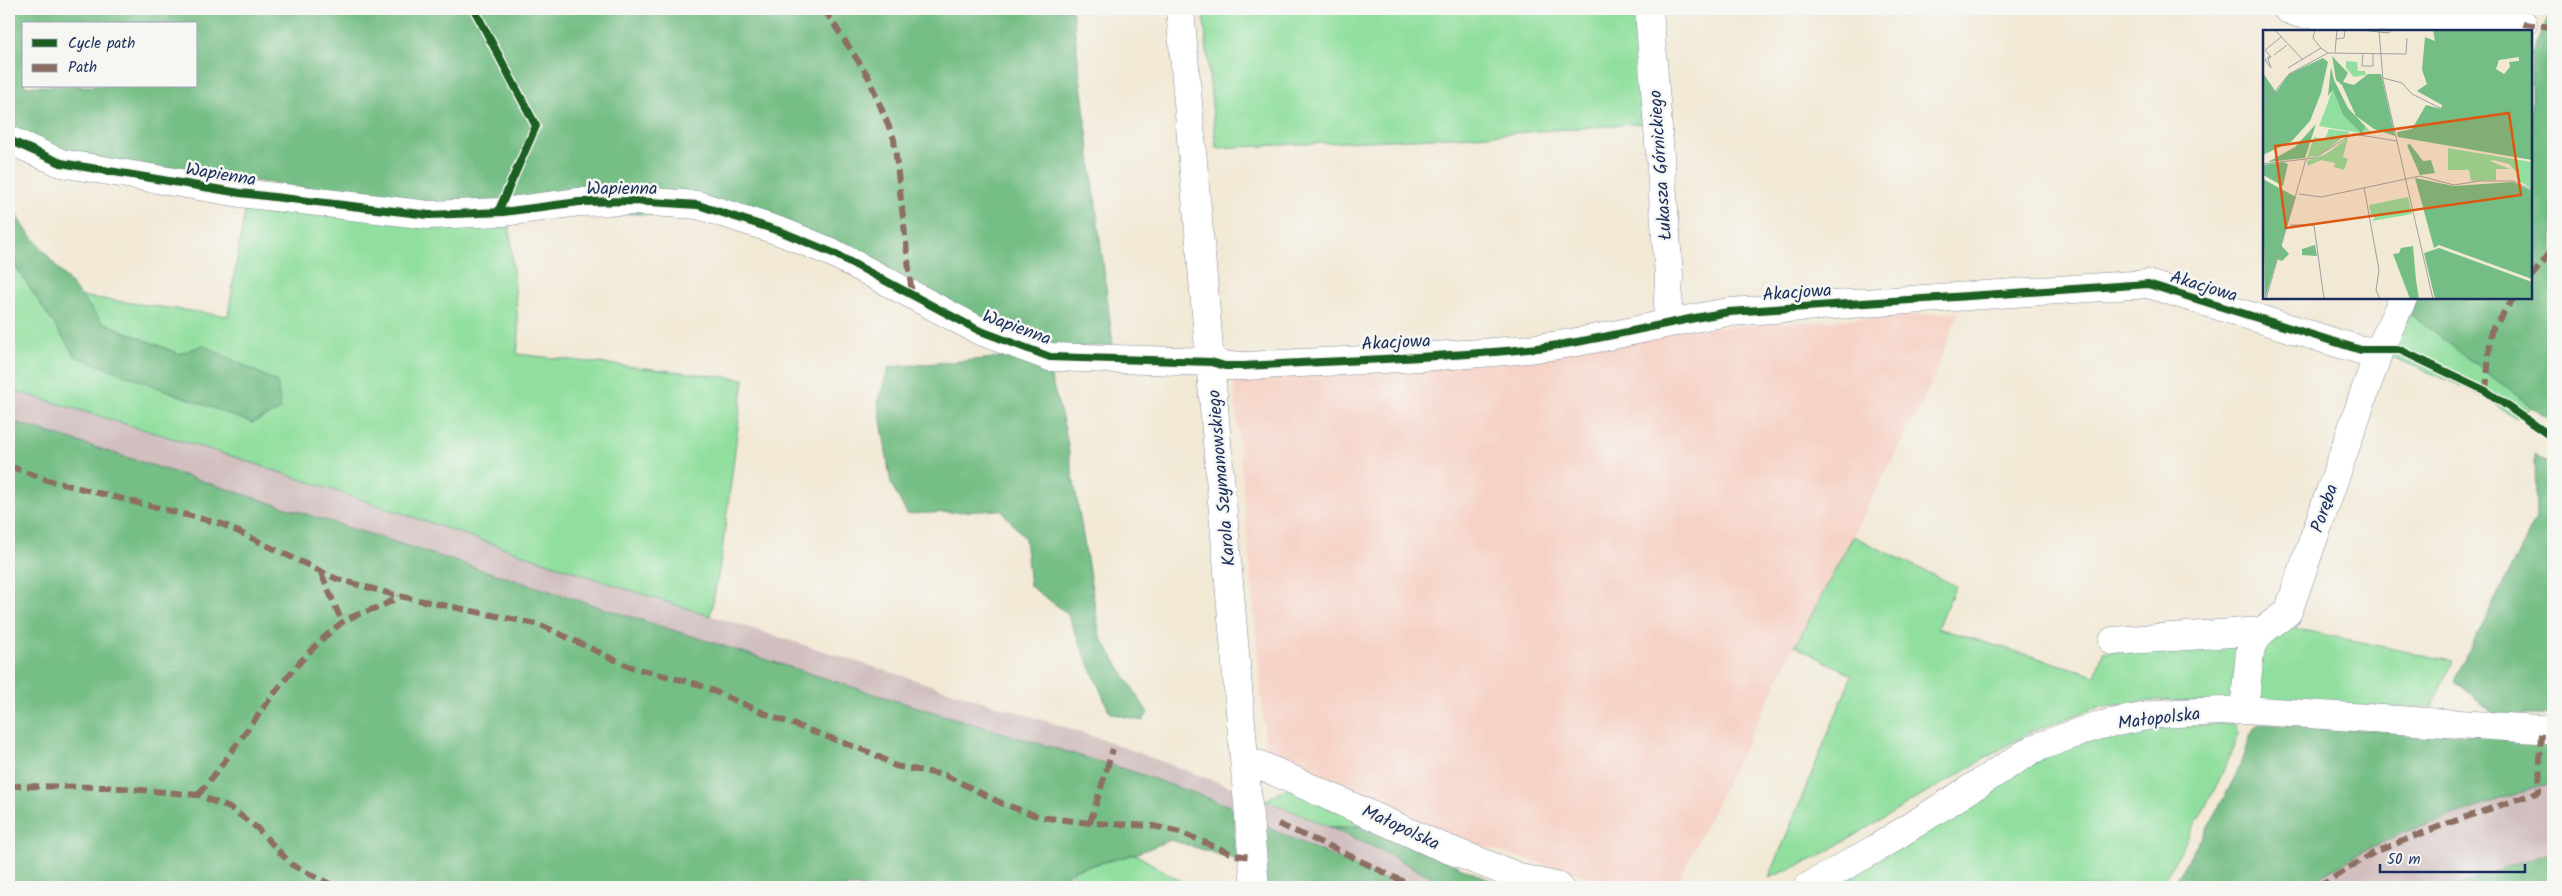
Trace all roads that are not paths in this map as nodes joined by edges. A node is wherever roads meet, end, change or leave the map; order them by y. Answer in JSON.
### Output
{"nodes":[{"id":1,"x":1180,"y":9,"type":"edge"},
{"id":2,"x":1649,"y":9,"type":"edge"},
{"id":3,"x":2287,"y":9,"type":"edge"},
{"id":4,"x":2524,"y":21,"type":"edge"},
{"id":5,"x":9,"y":140,"type":"edge"},
{"id":6,"x":2403,"y":299,"type":"edge"},
{"id":7,"x":1666,"y":322,"type":"junction"},
{"id":8,"x":2379,"y":351,"type":"junction"},
{"id":9,"x":1211,"y":362,"type":"junction"},
{"id":10,"x":2262,"y":631,"type":"junction"},
{"id":11,"x":2113,"y":641,"type":"dead end"},
{"id":12,"x":2244,"y":710,"type":"junction"},
{"id":13,"x":2553,"y":730,"type":"edge"},
{"id":14,"x":1246,"y":766,"type":"junction"},
{"id":15,"x":1255,"y":887,"type":"edge"},
{"id":16,"x":1559,"y":887,"type":"edge"},
{"id":17,"x":1808,"y":887,"type":"edge"}],
"edges":[{"from":1,"to":9,"type":"street","name":"Karola Szymanowskiego"},
{"from":2,"to":7,"type":"street","name":"Łukasza Górnickiego"},
{"from":3,"to":4,"type":"street"},
{"from":5,"to":9,"type":"street","name":"Wapienna"},
{"from":6,"to":8,"type":"street","name":"Poręba"},
{"from":7,"to":8,"type":"street","name":"Akacjowa"},
{"from":7,"to":9,"type":"street","name":"Akacjowa"},
{"from":8,"to":10,"type":"street","name":"Poręba"},
{"from":9,"to":14,"type":"street","name":"Karola Szymanowskiego"},
{"from":10,"to":11,"type":"street"},
{"from":10,"to":12,"type":"street","name":"Poręba"},
{"from":12,"to":13,"type":"street","name":"Małopolska"},
{"from":12,"to":17,"type":"street","name":"Małopolska"},
{"from":14,"to":15,"type":"street","name":"Karola Szymanowskiego"},
{"from":14,"to":16,"type":"street","name":"Małopolska"}]}
